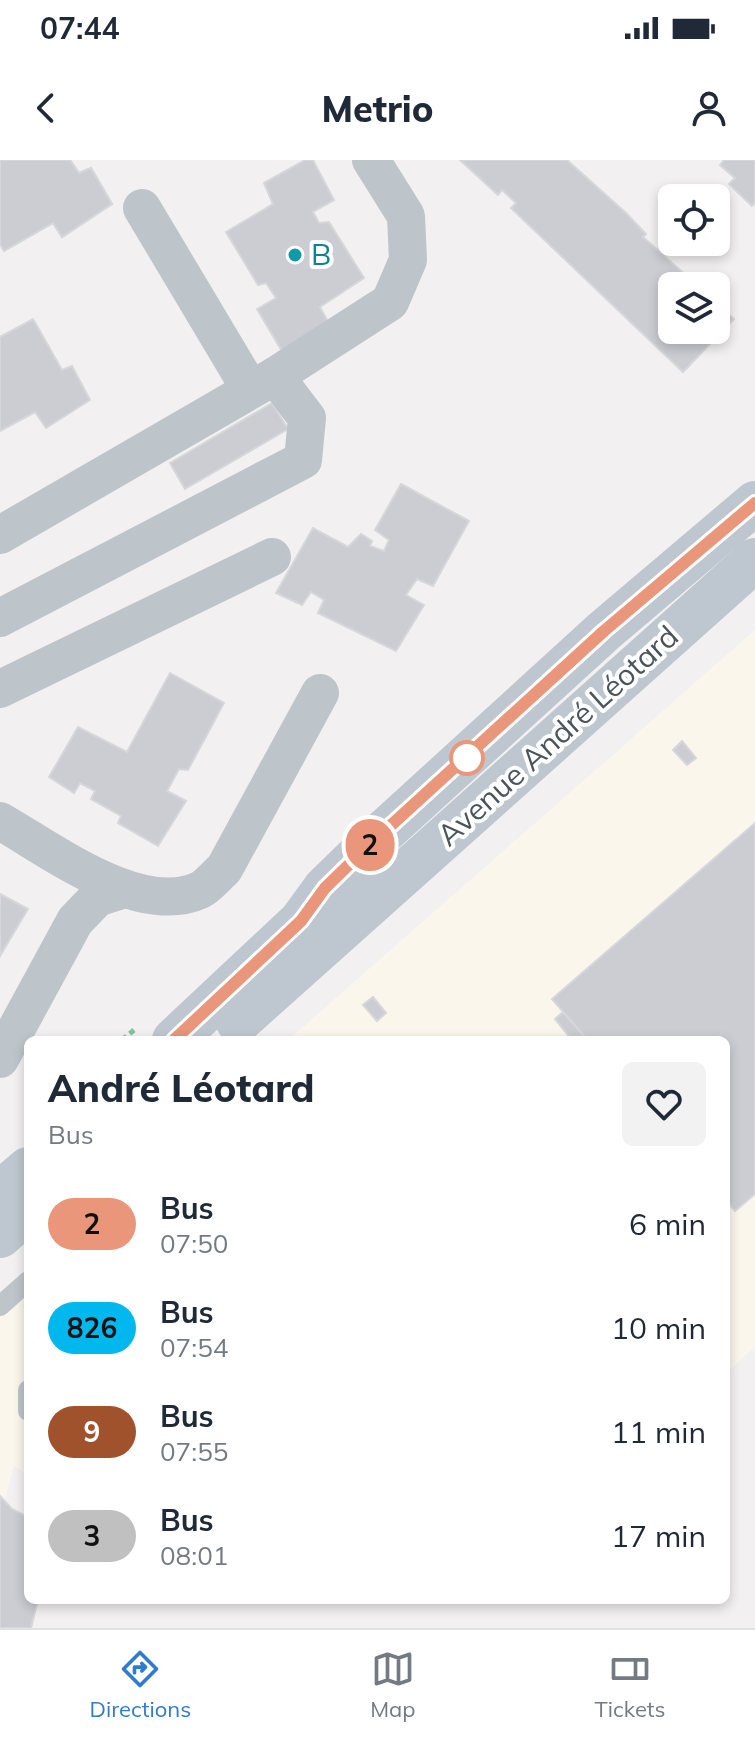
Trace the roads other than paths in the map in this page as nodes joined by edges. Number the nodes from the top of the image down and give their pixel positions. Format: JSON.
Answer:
{"nodes":[{"id":1,"x":371,"y":160,"type":"edge"},
{"id":2,"x":142,"y":208,"type":"dead end"},
{"id":3,"x":263,"y":382,"type":"junction"},
{"id":4,"x":755,"y":503,"type":"edge"},
{"id":5,"x":0,"y":535,"type":"edge"},
{"id":6,"x":272,"y":557,"type":"dead end"},
{"id":7,"x":755,"y":560,"type":"edge"},
{"id":8,"x":0,"y":618,"type":"edge"},
{"id":9,"x":0,"y":689,"type":"edge"},
{"id":10,"x":320,"y":693,"type":"dead end"},
{"id":11,"x":0,"y":821,"type":"edge"},
{"id":12,"x":122,"y":890,"type":"junction"},
{"id":13,"x":178,"y":1036,"type":"edge"},
{"id":14,"x":222,"y":1036,"type":"edge"},
{"id":15,"x":0,"y":1059,"type":"edge"},
{"id":16,"x":24,"y":1172,"type":"edge"},
{"id":17,"x":0,"y":1193,"type":"edge"},
{"id":18,"x":24,"y":1215,"type":"edge"},
{"id":19,"x":0,"y":1236,"type":"edge"},
{"id":20,"x":24,"y":1285,"type":"edge"},
{"id":21,"x":0,"y":1306,"type":"edge"}],
"edges":[{"from":1,"to":3,"type":"street"},
{"from":2,"to":3,"type":"street"},
{"from":3,"to":5,"type":"street"},
{"from":3,"to":8,"type":"street"},
{"from":4,"to":13,"type":"main road","name":"Avenue André Léotard"},
{"from":6,"to":9,"type":"street"},
{"from":7,"to":14,"type":"main road","name":"Avenue André Léotard"},
{"from":10,"to":12,"type":"street"},
{"from":11,"to":12,"type":"street"},
{"from":12,"to":15,"type":"street"},
{"from":16,"to":17,"type":"main road"},
{"from":18,"to":19,"type":"main road"},
{"from":20,"to":21,"type":"lane"}]}
